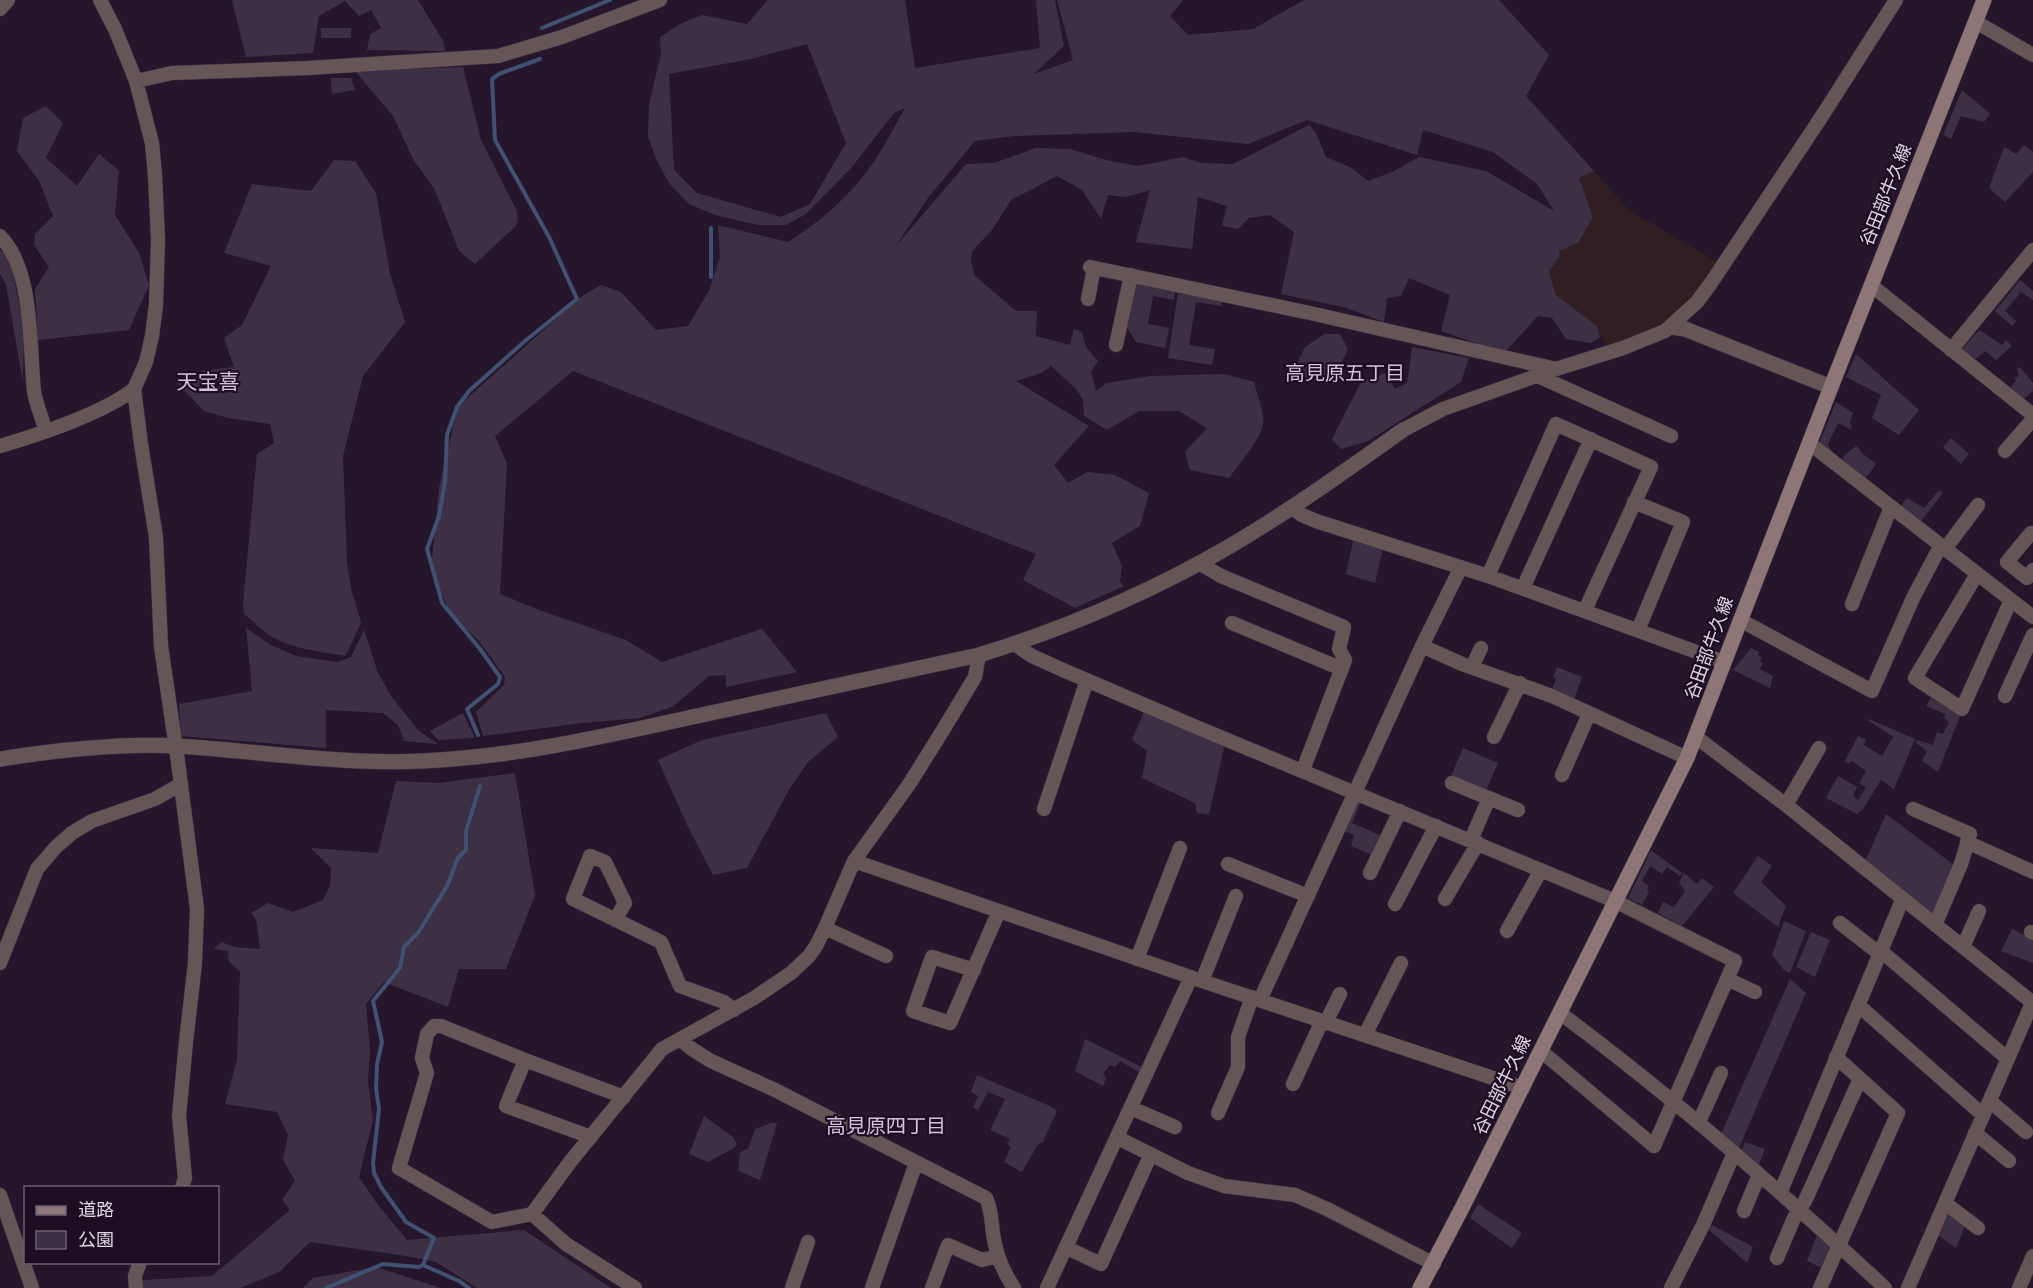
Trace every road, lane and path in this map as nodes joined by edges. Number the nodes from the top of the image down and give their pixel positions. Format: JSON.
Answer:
{"nodes":[{"id":1,"x":8,"y":0,"type":"edge"},
{"id":2,"x":100,"y":0,"type":"edge"},
{"id":3,"x":1896,"y":0,"type":"edge"},
{"id":4,"x":1984,"y":0,"type":"edge"},
{"id":5,"x":657,"y":1,"type":"edge"},
{"id":6,"x":0,"y":9,"type":"edge"},
{"id":7,"x":1976,"y":22,"type":"junction"},
{"id":8,"x":2033,"y":55,"type":"edge"},
{"id":9,"x":136,"y":81,"type":"junction"},
{"id":10,"x":0,"y":236,"type":"edge"},
{"id":11,"x":2033,"y":250,"type":"edge"},
{"id":12,"x":1131,"y":275,"type":"junction"},
{"id":13,"x":1871,"y":285,"type":"junction"},
{"id":14,"x":1088,"y":299,"type":"dead end"},
{"id":15,"x":1671,"y":327,"type":"junction"},
{"id":16,"x":1116,"y":345,"type":"dead end"},
{"id":17,"x":1952,"y":350,"type":"junction"},
{"id":18,"x":1556,"y":369,"type":"junction"},
{"id":19,"x":1538,"y":376,"type":"junction"},
{"id":20,"x":1831,"y":387,"type":"junction"},
{"id":21,"x":134,"y":389,"type":"junction"},
{"id":22,"x":2033,"y":417,"type":"edge"},
{"id":23,"x":1403,"y":430,"type":"joint"},
{"id":24,"x":46,"y":431,"type":"junction"},
{"id":25,"x":1671,"y":436,"type":"dead end"},
{"id":26,"x":1591,"y":440,"type":"junction"},
{"id":27,"x":1809,"y":443,"type":"junction"},
{"id":28,"x":0,"y":446,"type":"edge"},
{"id":29,"x":2005,"y":451,"type":"dead end"},
{"id":30,"x":1634,"y":502,"type":"junction"},
{"id":31,"x":1978,"y":505,"type":"dead end"},
{"id":32,"x":1891,"y":507,"type":"junction"},
{"id":33,"x":1292,"y":508,"type":"junction"},
{"id":34,"x":2033,"y":535,"type":"edge"},
{"id":35,"x":1943,"y":547,"type":"junction"},
{"id":36,"x":1199,"y":563,"type":"junction"},
{"id":37,"x":1461,"y":567,"type":"junction"},
{"id":38,"x":2016,"y":570,"type":"junction"},
{"id":39,"x":2033,"y":570,"type":"edge"},
{"id":40,"x":1977,"y":574,"type":"junction"},
{"id":41,"x":1488,"y":576,"type":"junction"},
{"id":42,"x":1523,"y":588,"type":"junction"},
{"id":43,"x":1999,"y":591,"type":"junction"},
{"id":44,"x":2011,"y":600,"type":"junction"},
{"id":45,"x":1852,"y":604,"type":"dead end"},
{"id":46,"x":1585,"y":610,"type":"junction"},
{"id":47,"x":2033,"y":617,"type":"edge"},
{"id":48,"x":1740,"y":620,"type":"junction"},
{"id":49,"x":1232,"y":622,"type":"dead end"},
{"id":50,"x":1638,"y":630,"type":"junction"},
{"id":51,"x":2033,"y":635,"type":"edge"},
{"id":52,"x":1014,"y":644,"type":"junction"},
{"id":53,"x":1422,"y":646,"type":"junction"},
{"id":54,"x":1480,"y":648,"type":"dead end"},
{"id":55,"x":979,"y":655,"type":"junction"},
{"id":56,"x":1724,"y":662,"type":"junction"},
{"id":57,"x":1472,"y":667,"type":"junction"},
{"id":58,"x":1342,"y":669,"type":"junction"},
{"id":59,"x":1087,"y":680,"type":"junction"},
{"id":60,"x":1520,"y":683,"type":"junction"},
{"id":61,"x":2005,"y":696,"type":"dead end"},
{"id":62,"x":1589,"y":714,"type":"junction"},
{"id":63,"x":1696,"y":736,"type":"junction"},
{"id":64,"x":1494,"y":737,"type":"dead end"},
{"id":65,"x":176,"y":746,"type":"junction"},
{"id":66,"x":1819,"y":748,"type":"dead end"},
{"id":67,"x":1687,"y":758,"type":"junction"},
{"id":68,"x":0,"y":759,"type":"edge"},
{"id":69,"x":1303,"y":770,"type":"junction"},
{"id":70,"x":1562,"y":775,"type":"dead end"},
{"id":71,"x":1452,"y":783,"type":"dead end"},
{"id":72,"x":181,"y":784,"type":"junction"},
{"id":73,"x":1354,"y":792,"type":"junction"},
{"id":74,"x":1489,"y":798,"type":"junction"},
{"id":75,"x":1786,"y":805,"type":"junction"},
{"id":76,"x":1044,"y":809,"type":"dead end"},
{"id":77,"x":1913,"y":809,"type":"dead end"},
{"id":78,"x":1518,"y":810,"type":"dead end"},
{"id":79,"x":1400,"y":811,"type":"junction"},
{"id":80,"x":1436,"y":826,"type":"junction"},
{"id":81,"x":1474,"y":842,"type":"junction"},
{"id":82,"x":1967,"y":842,"type":"junction"},
{"id":83,"x":1180,"y":848,"type":"dead end"},
{"id":84,"x":854,"y":861,"type":"junction"},
{"id":85,"x":1228,"y":864,"type":"dead end"},
{"id":86,"x":1541,"y":870,"type":"junction"},
{"id":87,"x":2033,"y":872,"type":"edge"},
{"id":88,"x":1370,"y":873,"type":"dead end"},
{"id":89,"x":1236,"y":896,"type":"dead end"},
{"id":90,"x":1308,"y":896,"type":"junction"},
{"id":91,"x":1903,"y":898,"type":"junction"},
{"id":92,"x":1445,"y":899,"type":"dead end"},
{"id":93,"x":1615,"y":901,"type":"junction"},
{"id":94,"x":1395,"y":904,"type":"dead end"},
{"id":95,"x":999,"y":911,"type":"junction"},
{"id":96,"x":1979,"y":911,"type":"dead end"},
{"id":97,"x":615,"y":920,"type":"junction"},
{"id":98,"x":1840,"y":923,"type":"dead end"},
{"id":99,"x":1935,"y":925,"type":"junction"},
{"id":100,"x":825,"y":928,"type":"junction"},
{"id":101,"x":1507,"y":931,"type":"dead end"},
{"id":102,"x":1963,"y":947,"type":"junction"},
{"id":103,"x":1880,"y":953,"type":"junction"},
{"id":104,"x":886,"y":956,"type":"dead end"},
{"id":105,"x":1137,"y":959,"type":"junction"},
{"id":106,"x":0,"y":963,"type":"edge"},
{"id":107,"x":1401,"y":963,"type":"dead end"},
{"id":108,"x":974,"y":970,"type":"junction"},
{"id":109,"x":1196,"y":979,"type":"junction"},
{"id":110,"x":1727,"y":979,"type":"junction"},
{"id":111,"x":1755,"y":992,"type":"dead end"},
{"id":112,"x":1340,"y":994,"type":"dead end"},
{"id":113,"x":1256,"y":999,"type":"junction"},
{"id":114,"x":2033,"y":1002,"type":"edge"},
{"id":115,"x":1858,"y":1005,"type":"junction"},
{"id":116,"x":734,"y":1010,"type":"junction"},
{"id":117,"x":1560,"y":1013,"type":"junction"},
{"id":118,"x":1324,"y":1021,"type":"junction"},
{"id":119,"x":1365,"y":1035,"type":"junction"},
{"id":120,"x":680,"y":1039,"type":"junction"},
{"id":121,"x":1541,"y":1051,"type":"junction"},
{"id":122,"x":1836,"y":1058,"type":"junction"},
{"id":123,"x":2008,"y":1059,"type":"junction"},
{"id":124,"x":525,"y":1060,"type":"junction"},
{"id":125,"x":1721,"y":1073,"type":"dead end"},
{"id":126,"x":1860,"y":1079,"type":"junction"},
{"id":127,"x":1293,"y":1084,"type":"dead end"},
{"id":128,"x":1522,"y":1088,"type":"junction"},
{"id":129,"x":624,"y":1097,"type":"junction"},
{"id":130,"x":1990,"y":1101,"type":"junction"},
{"id":131,"x":1674,"y":1103,"type":"junction"},
{"id":132,"x":1131,"y":1108,"type":"junction"},
{"id":133,"x":1218,"y":1113,"type":"dead end"},
{"id":134,"x":1983,"y":1115,"type":"junction"},
{"id":135,"x":1699,"y":1122,"type":"junction"},
{"id":136,"x":1175,"y":1127,"type":"dead end"},
{"id":137,"x":2026,"y":1132,"type":"dead end"},
{"id":138,"x":1975,"y":1133,"type":"junction"},
{"id":139,"x":591,"y":1137,"type":"junction"},
{"id":140,"x":1118,"y":1138,"type":"junction"},
{"id":141,"x":1734,"y":1153,"type":"junction"},
{"id":142,"x":1151,"y":1154,"type":"junction"},
{"id":143,"x":2009,"y":1161,"type":"dead end"},
{"id":144,"x":916,"y":1163,"type":"junction"},
{"id":145,"x":1759,"y":1175,"type":"junction"},
{"id":146,"x":183,"y":1186,"type":"edge"},
{"id":147,"x":1780,"y":1193,"type":"junction"},
{"id":148,"x":0,"y":1195,"type":"edge"},
{"id":149,"x":1945,"y":1203,"type":"junction"},
{"id":150,"x":1800,"y":1209,"type":"junction"},
{"id":151,"x":1744,"y":1211,"type":"dead end"},
{"id":152,"x":532,"y":1214,"type":"junction"},
{"id":153,"x":1978,"y":1228,"type":"dead end"},
{"id":154,"x":808,"y":1242,"type":"dead end"},
{"id":155,"x":1839,"y":1245,"type":"junction"},
{"id":156,"x":1067,"y":1248,"type":"junction"},
{"id":157,"x":998,"y":1256,"type":"junction"},
{"id":158,"x":2033,"y":1256,"type":"edge"},
{"id":159,"x":1777,"y":1258,"type":"dead end"},
{"id":160,"x":24,"y":1263,"type":"edge"},
{"id":161,"x":24,"y":1264,"type":"edge"},
{"id":162,"x":140,"y":1264,"type":"edge"},
{"id":163,"x":1434,"y":1264,"type":"junction"},
{"id":164,"x":33,"y":1288,"type":"edge"},
{"id":165,"x":136,"y":1288,"type":"edge"},
{"id":166,"x":635,"y":1288,"type":"edge"},
{"id":167,"x":792,"y":1288,"type":"edge"},
{"id":168,"x":872,"y":1288,"type":"edge"},
{"id":169,"x":932,"y":1288,"type":"edge"},
{"id":170,"x":1014,"y":1288,"type":"edge"},
{"id":171,"x":1047,"y":1288,"type":"edge"},
{"id":172,"x":1420,"y":1288,"type":"edge"},
{"id":173,"x":1671,"y":1288,"type":"edge"},
{"id":174,"x":1820,"y":1288,"type":"edge"},
{"id":175,"x":1886,"y":1288,"type":"edge"},
{"id":176,"x":1908,"y":1288,"type":"edge"},
{"id":177,"x":2019,"y":1288,"type":"edge"}],
"edges":[{"from":1,"to":6,"type":"street"},
{"from":2,"to":9,"type":"street"},
{"from":3,"to":15,"type":"street"},
{"from":4,"to":7,"type":"main road","name":"谷田部牛久線"},
{"from":5,"to":9,"type":"street"},
{"from":7,"to":8,"type":"street"},
{"from":7,"to":13,"type":"main road","name":"谷田部牛久線"},
{"from":9,"to":21,"type":"street"},
{"from":10,"to":24,"type":"street"},
{"from":11,"to":17,"type":"street"},
{"from":12,"to":14,"type":"street"},
{"from":12,"to":16,"type":"street"},
{"from":12,"to":18,"type":"street"},
{"from":13,"to":17,"type":"street"},
{"from":13,"to":20,"type":"main road","name":"谷田部牛久線"},
{"from":15,"to":18,"type":"street"},
{"from":15,"to":20,"type":"street"},
{"from":17,"to":22,"type":"street"},
{"from":18,"to":19,"type":"street"},
{"from":19,"to":23,"type":"street"},
{"from":19,"to":25,"type":"street"},
{"from":20,"to":27,"type":"main road","name":"谷田部牛久線"},
{"from":21,"to":24,"type":"street"},
{"from":21,"to":65,"type":"street"},
{"from":22,"to":29,"type":"street"},
{"from":23,"to":33,"type":"street"},
{"from":24,"to":28,"type":"street"},
{"from":26,"to":30,"type":"street"},
{"from":26,"to":41,"type":"street"},
{"from":26,"to":42,"type":"street"},
{"from":27,"to":32,"type":"street"},
{"from":27,"to":48,"type":"main road","name":"谷田部牛久線"},
{"from":30,"to":46,"type":"street"},
{"from":30,"to":50,"type":"street"},
{"from":31,"to":35,"type":"street"},
{"from":32,"to":35,"type":"street"},
{"from":32,"to":45,"type":"street"},
{"from":33,"to":36,"type":"street"},
{"from":33,"to":37,"type":"street"},
{"from":34,"to":38,"type":"street"},
{"from":35,"to":40,"type":"street"},
{"from":35,"to":48,"type":"street"},
{"from":36,"to":52,"type":"street"},
{"from":36,"to":58,"type":"street"},
{"from":37,"to":41,"type":"street"},
{"from":37,"to":53,"type":"street"},
{"from":38,"to":39,"type":"street"},
{"from":38,"to":43,"type":"street"},
{"from":40,"to":43,"type":"street"},
{"from":40,"to":44,"type":"street"},
{"from":41,"to":42,"type":"street"},
{"from":42,"to":46,"type":"street"},
{"from":43,"to":44,"type":"street"},
{"from":44,"to":47,"type":"street"},
{"from":46,"to":50,"type":"street"},
{"from":48,"to":56,"type":"main road","name":"谷田部牛久線"},
{"from":49,"to":58,"type":"street"},
{"from":50,"to":56,"type":"street"},
{"from":51,"to":61,"type":"street"},
{"from":52,"to":55,"type":"street"},
{"from":52,"to":59,"type":"street"},
{"from":53,"to":57,"type":"street"},
{"from":53,"to":73,"type":"street"},
{"from":54,"to":57,"type":"street"},
{"from":55,"to":65,"type":"street"},
{"from":55,"to":84,"type":"street"},
{"from":56,"to":63,"type":"main road","name":"谷田部牛久線"},
{"from":57,"to":60,"type":"street"},
{"from":58,"to":69,"type":"street"},
{"from":59,"to":69,"type":"street"},
{"from":59,"to":76,"type":"street"},
{"from":60,"to":62,"type":"street"},
{"from":60,"to":64,"type":"street"},
{"from":62,"to":67,"type":"street"},
{"from":62,"to":70,"type":"street"},
{"from":63,"to":67,"type":"main road","name":"谷田部牛久線"},
{"from":63,"to":75,"type":"street"},
{"from":65,"to":68,"type":"street"},
{"from":65,"to":72,"type":"street"},
{"from":66,"to":75,"type":"street"},
{"from":67,"to":93,"type":"main road","name":"谷田部牛久線"},
{"from":69,"to":73,"type":"street"},
{"from":71,"to":74,"type":"street"},
{"from":72,"to":106,"type":"street"},
{"from":72,"to":146,"type":"street"},
{"from":73,"to":79,"type":"street"},
{"from":73,"to":90,"type":"street"},
{"from":74,"to":78,"type":"street"},
{"from":74,"to":81,"type":"street"},
{"from":75,"to":91,"type":"street"},
{"from":77,"to":82,"type":"street"},
{"from":79,"to":80,"type":"street"},
{"from":79,"to":88,"type":"street"},
{"from":80,"to":81,"type":"street"},
{"from":80,"to":94,"type":"street"},
{"from":81,"to":86,"type":"street"},
{"from":81,"to":92,"type":"street"},
{"from":82,"to":87,"type":"street"},
{"from":82,"to":99,"type":"street"},
{"from":83,"to":105,"type":"street"},
{"from":84,"to":95,"type":"street"},
{"from":84,"to":100,"type":"street"},
{"from":85,"to":90,"type":"street"},
{"from":86,"to":93,"type":"street"},
{"from":86,"to":101,"type":"street"},
{"from":89,"to":109,"type":"street"},
{"from":90,"to":113,"type":"street"},
{"from":91,"to":99,"type":"street"},
{"from":91,"to":103,"type":"street"},
{"from":93,"to":110,"type":"street"},
{"from":93,"to":117,"type":"main road","name":"谷田部牛久線"},
{"from":95,"to":105,"type":"street"},
{"from":95,"to":108,"type":"street"},
{"from":96,"to":102,"type":"street"},
{"from":97,"to":97,"type":"street"},
{"from":97,"to":116,"type":"street"},
{"from":98,"to":103,"type":"street"},
{"from":99,"to":102,"type":"street"},
{"from":100,"to":104,"type":"street"},
{"from":100,"to":116,"type":"street"},
{"from":102,"to":114,"type":"street"},
{"from":103,"to":115,"type":"street"},
{"from":103,"to":123,"type":"street"},
{"from":105,"to":109,"type":"street"},
{"from":107,"to":119,"type":"street"},
{"from":108,"to":108,"type":"street"},
{"from":109,"to":113,"type":"street"},
{"from":109,"to":132,"type":"street"},
{"from":110,"to":111,"type":"street"},
{"from":110,"to":131,"type":"street"},
{"from":112,"to":118,"type":"street"},
{"from":113,"to":118,"type":"street"},
{"from":113,"to":133,"type":"street"},
{"from":114,"to":123,"type":"street"},
{"from":115,"to":122,"type":"street"},
{"from":115,"to":134,"type":"street"},
{"from":116,"to":120,"type":"street"},
{"from":117,"to":121,"type":"main road","name":"谷田部牛久線"},
{"from":117,"to":131,"type":"street"},
{"from":118,"to":119,"type":"street"},
{"from":118,"to":127,"type":"street"},
{"from":119,"to":128,"type":"street"},
{"from":120,"to":129,"type":"street"},
{"from":120,"to":144,"type":"street"},
{"from":121,"to":128,"type":"main road","name":"谷田部牛久線"},
{"from":121,"to":131,"type":"street"},
{"from":122,"to":126,"type":"street"},
{"from":122,"to":147,"type":"street"},
{"from":123,"to":130,"type":"street"},
{"from":124,"to":129,"type":"street"},
{"from":124,"to":139,"type":"street"},
{"from":124,"to":152,"type":"street"},
{"from":125,"to":135,"type":"street"},
{"from":126,"to":150,"type":"street"},
{"from":126,"to":155,"type":"street"},
{"from":128,"to":163,"type":"main road","name":"谷田部牛久線"},
{"from":129,"to":139,"type":"street"},
{"from":130,"to":134,"type":"street"},
{"from":130,"to":137,"type":"street"},
{"from":131,"to":135,"type":"street"},
{"from":132,"to":136,"type":"street"},
{"from":132,"to":140,"type":"street"},
{"from":134,"to":138,"type":"street"},
{"from":135,"to":141,"type":"street"},
{"from":138,"to":143,"type":"street"},
{"from":138,"to":149,"type":"street"},
{"from":139,"to":152,"type":"street"},
{"from":140,"to":142,"type":"street"},
{"from":140,"to":156,"type":"street"},
{"from":141,"to":145,"type":"street"},
{"from":141,"to":173,"type":"street"},
{"from":142,"to":156,"type":"street"},
{"from":142,"to":163,"type":"street"},
{"from":144,"to":157,"type":"street"},
{"from":144,"to":168,"type":"street"},
{"from":145,"to":147,"type":"street"},
{"from":145,"to":151,"type":"street"},
{"from":147,"to":150,"type":"street"},
{"from":148,"to":160,"type":"street"},
{"from":149,"to":153,"type":"street"},
{"from":149,"to":176,"type":"street"},
{"from":150,"to":155,"type":"street"},
{"from":150,"to":159,"type":"street"},
{"from":152,"to":166,"type":"street"},
{"from":154,"to":167,"type":"street"},
{"from":155,"to":174,"type":"street"},
{"from":155,"to":175,"type":"street"},
{"from":156,"to":171,"type":"street"},
{"from":157,"to":169,"type":"street"},
{"from":157,"to":170,"type":"street"},
{"from":158,"to":177,"type":"street"},
{"from":161,"to":164,"type":"street"},
{"from":162,"to":165,"type":"street"},
{"from":163,"to":172,"type":"main road","name":"谷田部牛久線"}]}
